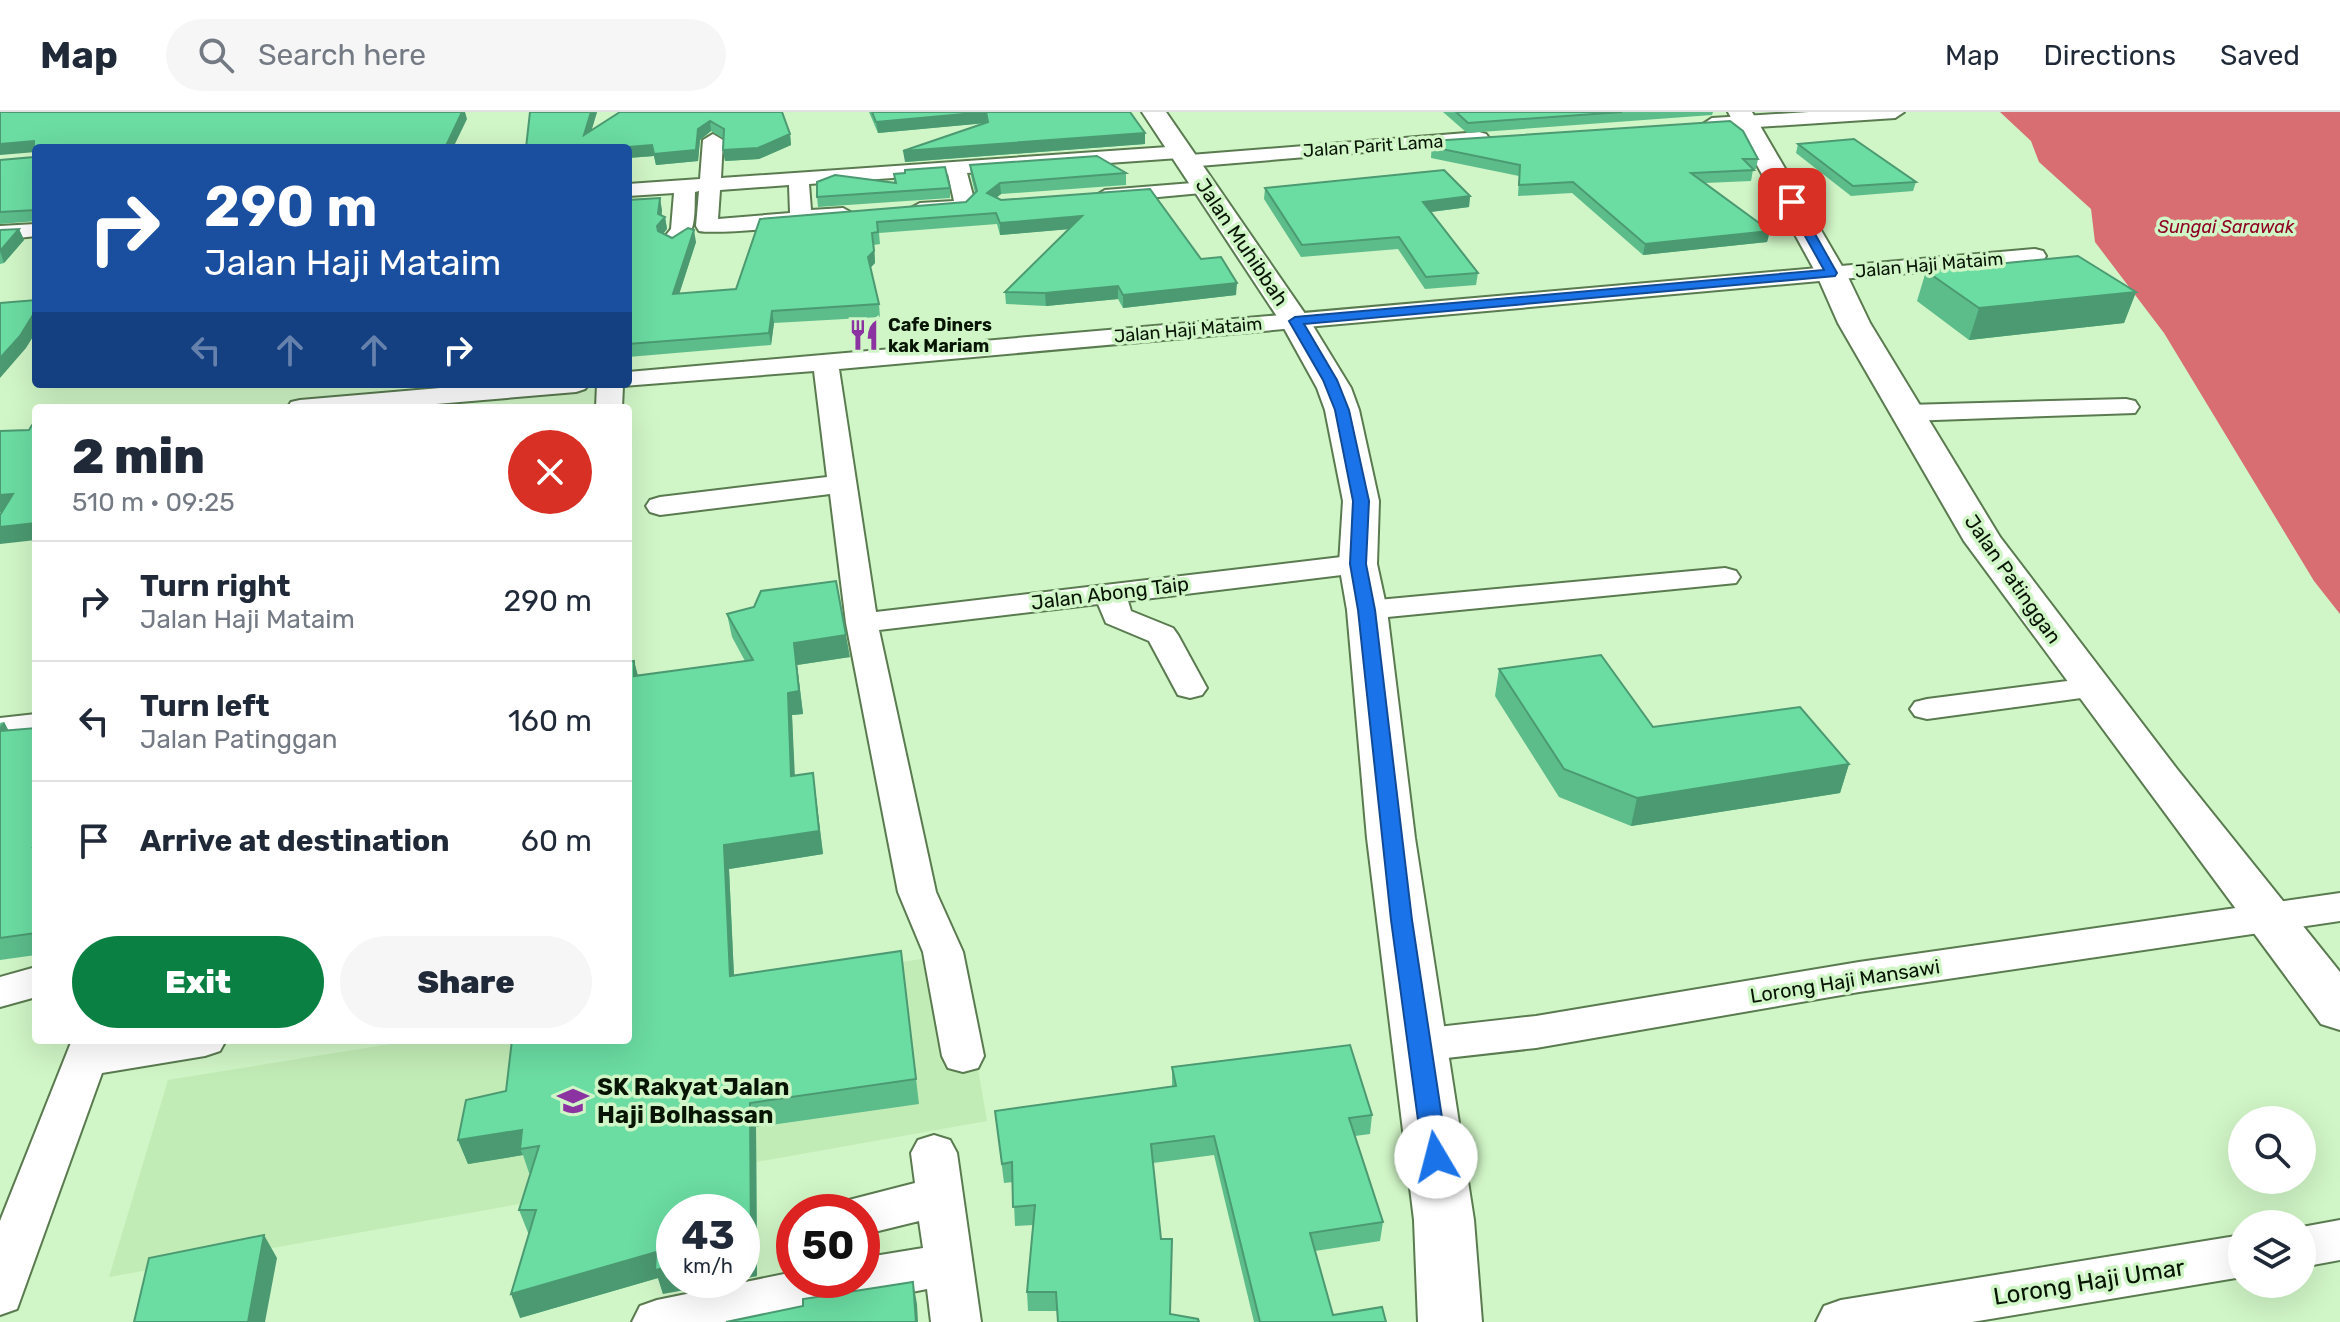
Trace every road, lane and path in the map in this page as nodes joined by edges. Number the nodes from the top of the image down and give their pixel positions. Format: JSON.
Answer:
{"nodes":[{"id":1,"x":1154,"y":112,"type":"edge"},
{"id":2,"x":1895,"y":112,"type":"edge"},
{"id":3,"x":1743,"y":117,"type":"edge"},
{"id":4,"x":1686,"y":125,"type":"edge"},
{"id":5,"x":1494,"y":137,"type":"edge"},
{"id":6,"x":713,"y":140,"type":"edge"},
{"id":7,"x":1184,"y":157,"type":"junction"},
{"id":8,"x":956,"y":167,"type":"junction"},
{"id":9,"x":799,"y":178,"type":"junction"},
{"id":10,"x":709,"y":184,"type":"junction"},
{"id":11,"x":685,"y":186,"type":"junction"},
{"id":12,"x":1205,"y":188,"type":"junction"},
{"id":13,"x":632,"y":190,"type":"edge"},
{"id":14,"x":1079,"y":198,"type":"edge"},
{"id":15,"x":896,"y":211,"type":"edge"},
{"id":16,"x":864,"y":213,"type":"edge"},
{"id":17,"x":801,"y":217,"type":"junction"},
{"id":18,"x":32,"y":230,"type":"edge"},
{"id":19,"x":0,"y":233,"type":"edge"},
{"id":20,"x":673,"y":240,"type":"edge"},
{"id":21,"x":2035,"y":256,"type":"dead end"},
{"id":22,"x":1831,"y":273,"type":"junction"},
{"id":23,"x":1295,"y":321,"type":"junction"},
{"id":24,"x":825,"y":362,"type":"junction"},
{"id":25,"x":632,"y":380,"type":"edge"},
{"id":26,"x":480,"y":388,"type":"edge"},
{"id":27,"x":456,"y":389,"type":"edge"},
{"id":28,"x":340,"y":404,"type":"edge"},
{"id":29,"x":2126,"y":407,"type":"dead end"},
{"id":30,"x":1907,"y":413,"type":"junction"},
{"id":31,"x":842,"y":484,"type":"junction"},
{"id":32,"x":660,"y":506,"type":"dead end"},
{"id":33,"x":1358,"y":564,"type":"junction"},
{"id":34,"x":1725,"y":577,"type":"dead end"},
{"id":35,"x":1111,"y":593,"type":"junction"},
{"id":36,"x":1367,"y":610,"type":"junction"},
{"id":37,"x":862,"y":623,"type":"junction"},
{"id":38,"x":1190,"y":688,"type":"dead end"},
{"id":39,"x":2091,"y":688,"type":"junction"},
{"id":40,"x":1927,"y":709,"type":"dead end"},
{"id":41,"x":32,"y":725,"type":"edge"},
{"id":42,"x":0,"y":729,"type":"edge"},
{"id":43,"x":2340,"y":907,"type":"edge"},
{"id":44,"x":2270,"y":919,"type":"junction"},
{"id":45,"x":32,"y":983,"type":"edge"},
{"id":46,"x":0,"y":992,"type":"edge"},
{"id":47,"x":2340,"y":1010,"type":"edge"},
{"id":48,"x":154,"y":1044,"type":"edge"},
{"id":49,"x":1420,"y":1045,"type":"junction"},
{"id":50,"x":90,"y":1049,"type":"edge"},
{"id":51,"x":963,"y":1056,"type":"dead end"},
{"id":52,"x":880,"y":1205,"type":"edge"},
{"id":53,"x":2340,"y":1240,"type":"edge"},
{"id":54,"x":2316,"y":1244,"type":"edge"},
{"id":55,"x":2228,"y":1258,"type":"edge"},
{"id":56,"x":949,"y":1264,"type":"junction"},
{"id":57,"x":880,"y":1275,"type":"edge"},
{"id":58,"x":0,"y":1294,"type":"edge"},
{"id":59,"x":776,"y":1296,"type":"edge"},
{"id":60,"x":657,"y":1322,"type":"edge"},
{"id":61,"x":956,"y":1322,"type":"edge"},
{"id":62,"x":1450,"y":1322,"type":"edge"},
{"id":63,"x":1841,"y":1322,"type":"edge"}],
"edges":[{"from":1,"to":7,"type":"main road","name":"Jalan Muhibbah"},
{"from":2,"to":3,"type":"street"},
{"from":3,"to":4,"type":"street"},
{"from":3,"to":22,"type":"main road","name":"Jalan Patinggan"},
{"from":5,"to":7,"type":"street","name":"Jalan Parit Lama"},
{"from":6,"to":10,"type":"street"},
{"from":7,"to":8,"type":"street","name":"Jalan Parit Lama"},
{"from":7,"to":12,"type":"main road","name":"Jalan Muhibbah"},
{"from":8,"to":9,"type":"street","name":"Jalan Parit Lama"},
{"from":8,"to":15,"type":"street"},
{"from":9,"to":10,"type":"street","name":"Jalan Parit Lama"},
{"from":9,"to":17,"type":"street"},
{"from":10,"to":11,"type":"street","name":"Jalan Parit Lama"},
{"from":10,"to":17,"type":"street"},
{"from":11,"to":13,"type":"street","name":"Jalan Parit Lama"},
{"from":11,"to":20,"type":"street"},
{"from":12,"to":14,"type":"street"},
{"from":12,"to":23,"type":"main road","name":"Jalan Muhibbah"},
{"from":16,"to":17,"type":"street"},
{"from":18,"to":19,"type":"street"},
{"from":21,"to":22,"type":"street","name":"Jalan Haji Mataim"},
{"from":22,"to":23,"type":"street","name":"Jalan Haji Mataim"},
{"from":22,"to":30,"type":"main road","name":"Jalan Patinggan"},
{"from":23,"to":24,"type":"street","name":"Jalan Haji Mataim"},
{"from":23,"to":33,"type":"main road","name":"Jalan Muhibbah"},
{"from":24,"to":25,"type":"street","name":"Jalan Haji Mataim"},
{"from":24,"to":31,"type":"street"},
{"from":26,"to":27,"type":"street"},
{"from":27,"to":28,"type":"street"},
{"from":29,"to":30,"type":"street"},
{"from":30,"to":39,"type":"main road","name":"Jalan Patinggan"},
{"from":31,"to":32,"type":"street"},
{"from":31,"to":37,"type":"street"},
{"from":33,"to":35,"type":"street","name":"Jalan Abong Taip"},
{"from":33,"to":36,"type":"main road","name":"Jalan Muhibbah"},
{"from":34,"to":36,"type":"street"},
{"from":35,"to":37,"type":"street","name":"Jalan Abong Taip"},
{"from":35,"to":38,"type":"street"},
{"from":36,"to":49,"type":"main road","name":"Jalan Muhibbah"},
{"from":37,"to":51,"type":"street"},
{"from":39,"to":40,"type":"street"},
{"from":39,"to":44,"type":"main road","name":"Jalan Patinggan"},
{"from":41,"to":42,"type":"street"},
{"from":43,"to":44,"type":"street","name":"Lorong Haji Mansawi"},
{"from":44,"to":47,"type":"main road","name":"Jalan Patinggan"},
{"from":44,"to":49,"type":"street","name":"Lorong Haji Mansawi"},
{"from":45,"to":46,"type":"street"},
{"from":48,"to":50,"type":"street"},
{"from":49,"to":62,"type":"main road","name":"Jalan Muhibbah"},
{"from":50,"to":58,"type":"street"},
{"from":52,"to":56,"type":"street"},
{"from":53,"to":54,"type":"street"},
{"from":55,"to":63,"type":"street","name":"Lorong Haji Umar"},
{"from":56,"to":57,"type":"street"},
{"from":56,"to":61,"type":"street"},
{"from":59,"to":60,"type":"street"}]}
